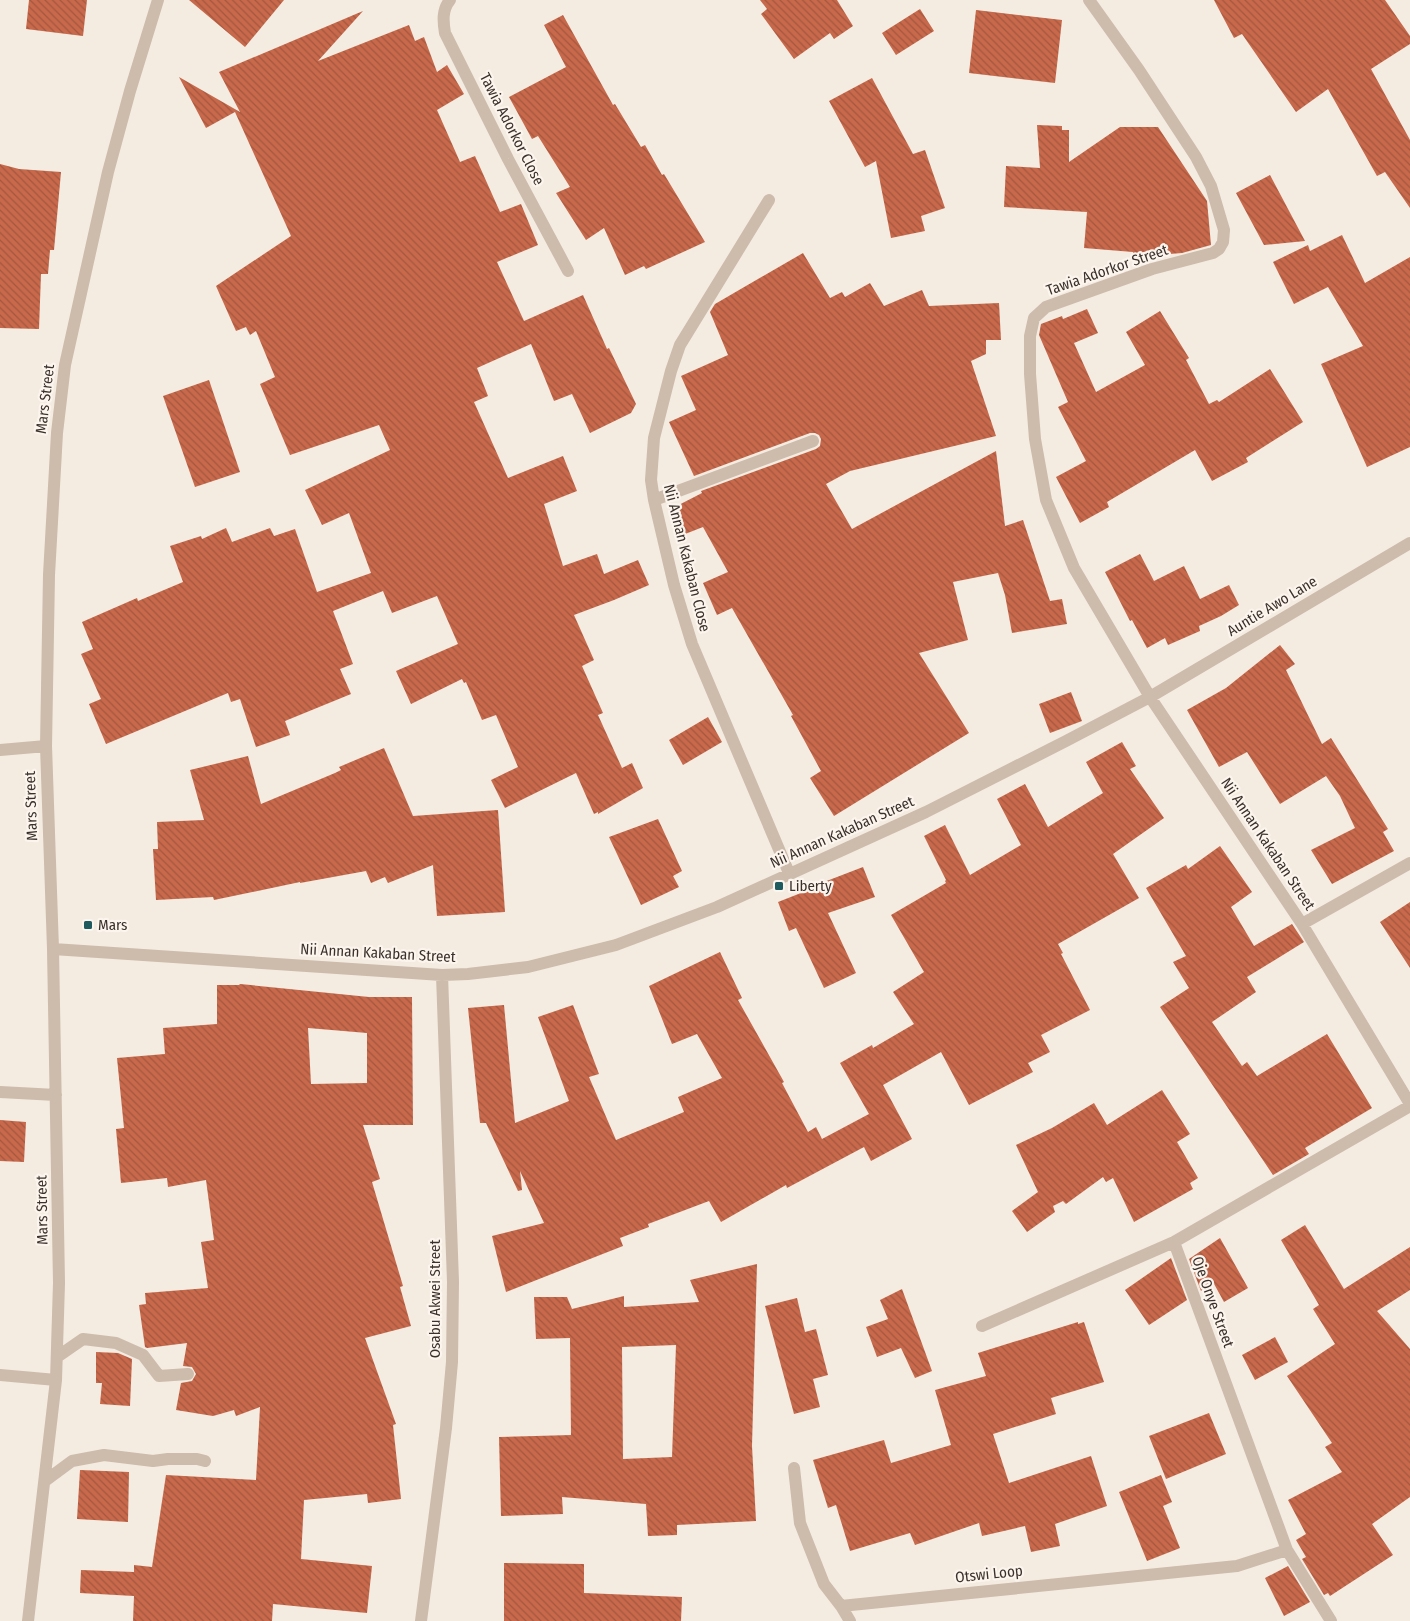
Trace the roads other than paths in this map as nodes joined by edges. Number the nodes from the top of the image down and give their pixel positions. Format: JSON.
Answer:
{"nodes":[{"id":1,"x":158,"y":0,"type":"edge"},
{"id":2,"x":450,"y":0,"type":"edge"},
{"id":3,"x":1088,"y":0,"type":"edge"},
{"id":4,"x":769,"y":200,"type":"dead end"},
{"id":5,"x":568,"y":271,"type":"dead end"},
{"id":6,"x":813,"y":442,"type":"dead end"},
{"id":7,"x":654,"y":500,"type":"junction"},
{"id":8,"x":1410,"y":543,"type":"edge"},
{"id":9,"x":1150,"y":697,"type":"junction"},
{"id":10,"x":46,"y":746,"type":"junction"},
{"id":11,"x":0,"y":750,"type":"edge"},
{"id":12,"x":1410,"y":863,"type":"edge"},
{"id":13,"x":789,"y":873,"type":"junction"},
{"id":14,"x":1302,"y":924,"type":"junction"},
{"id":15,"x":53,"y":949,"type":"junction"},
{"id":16,"x":442,"y":975,"type":"junction"},
{"id":17,"x":0,"y":1092,"type":"edge"},
{"id":18,"x":56,"y":1095,"type":"junction"},
{"id":19,"x":1410,"y":1105,"type":"edge"},
{"id":20,"x":1174,"y":1242,"type":"junction"},
{"id":21,"x":982,"y":1326,"type":"dead end"},
{"id":22,"x":57,"y":1357,"type":"junction"},
{"id":23,"x":188,"y":1374,"type":"dead end"},
{"id":24,"x":0,"y":1375,"type":"edge"},
{"id":25,"x":56,"y":1380,"type":"junction"},
{"id":26,"x":205,"y":1461,"type":"dead end"},
{"id":27,"x":794,"y":1468,"type":"dead end"},
{"id":28,"x":45,"y":1481,"type":"junction"},
{"id":29,"x":1287,"y":1550,"type":"junction"},
{"id":30,"x":841,"y":1606,"type":"junction"},
{"id":31,"x":28,"y":1621,"type":"edge"},
{"id":32,"x":421,"y":1621,"type":"edge"},
{"id":33,"x":850,"y":1621,"type":"edge"},
{"id":34,"x":1331,"y":1621,"type":"edge"}],
"edges":[{"from":1,"to":10,"type":"street","name":"Mars Street"},
{"from":2,"to":5,"type":"street","name":"Tawia Adorkor Close"},
{"from":3,"to":9,"type":"street","name":"Tawia Adorkor Street"},
{"from":4,"to":7,"type":"street","name":"Nii Annan Kakaban Close"},
{"from":6,"to":7,"type":"street"},
{"from":7,"to":13,"type":"street","name":"Nii Annan Kakaban Close"},
{"from":8,"to":9,"type":"street","name":"Auntie Awo Lane"},
{"from":9,"to":13,"type":"street","name":"Nii Annan Kakaban Street"},
{"from":9,"to":14,"type":"street","name":"Nii Annan Kakaban Street"},
{"from":10,"to":11,"type":"street"},
{"from":10,"to":15,"type":"street","name":"Mars Street"},
{"from":12,"to":14,"type":"street"},
{"from":13,"to":16,"type":"street","name":"Nii Annan Kakaban Street"},
{"from":14,"to":19,"type":"street","name":"Nii Annan Kakaban Street"},
{"from":15,"to":16,"type":"street","name":"Nii Annan Kakaban Street"},
{"from":15,"to":18,"type":"street","name":"Mars Street"},
{"from":16,"to":32,"type":"street","name":"Osabu Akwei Street"},
{"from":17,"to":18,"type":"street"},
{"from":18,"to":22,"type":"street","name":"Mars Street"},
{"from":19,"to":20,"type":"street"},
{"from":20,"to":21,"type":"street"},
{"from":20,"to":29,"type":"street","name":"Oje Onye Street"},
{"from":22,"to":23,"type":"street"},
{"from":22,"to":25,"type":"street","name":"Mars Street"},
{"from":24,"to":25,"type":"street"},
{"from":25,"to":28,"type":"street","name":"Mars Street"},
{"from":26,"to":28,"type":"street"},
{"from":27,"to":30,"type":"street"},
{"from":28,"to":31,"type":"street","name":"Mars Street"},
{"from":29,"to":30,"type":"street","name":"Otswi Loop"},
{"from":29,"to":34,"type":"street","name":"Oje Onye Street"},
{"from":30,"to":33,"type":"street"}]}
